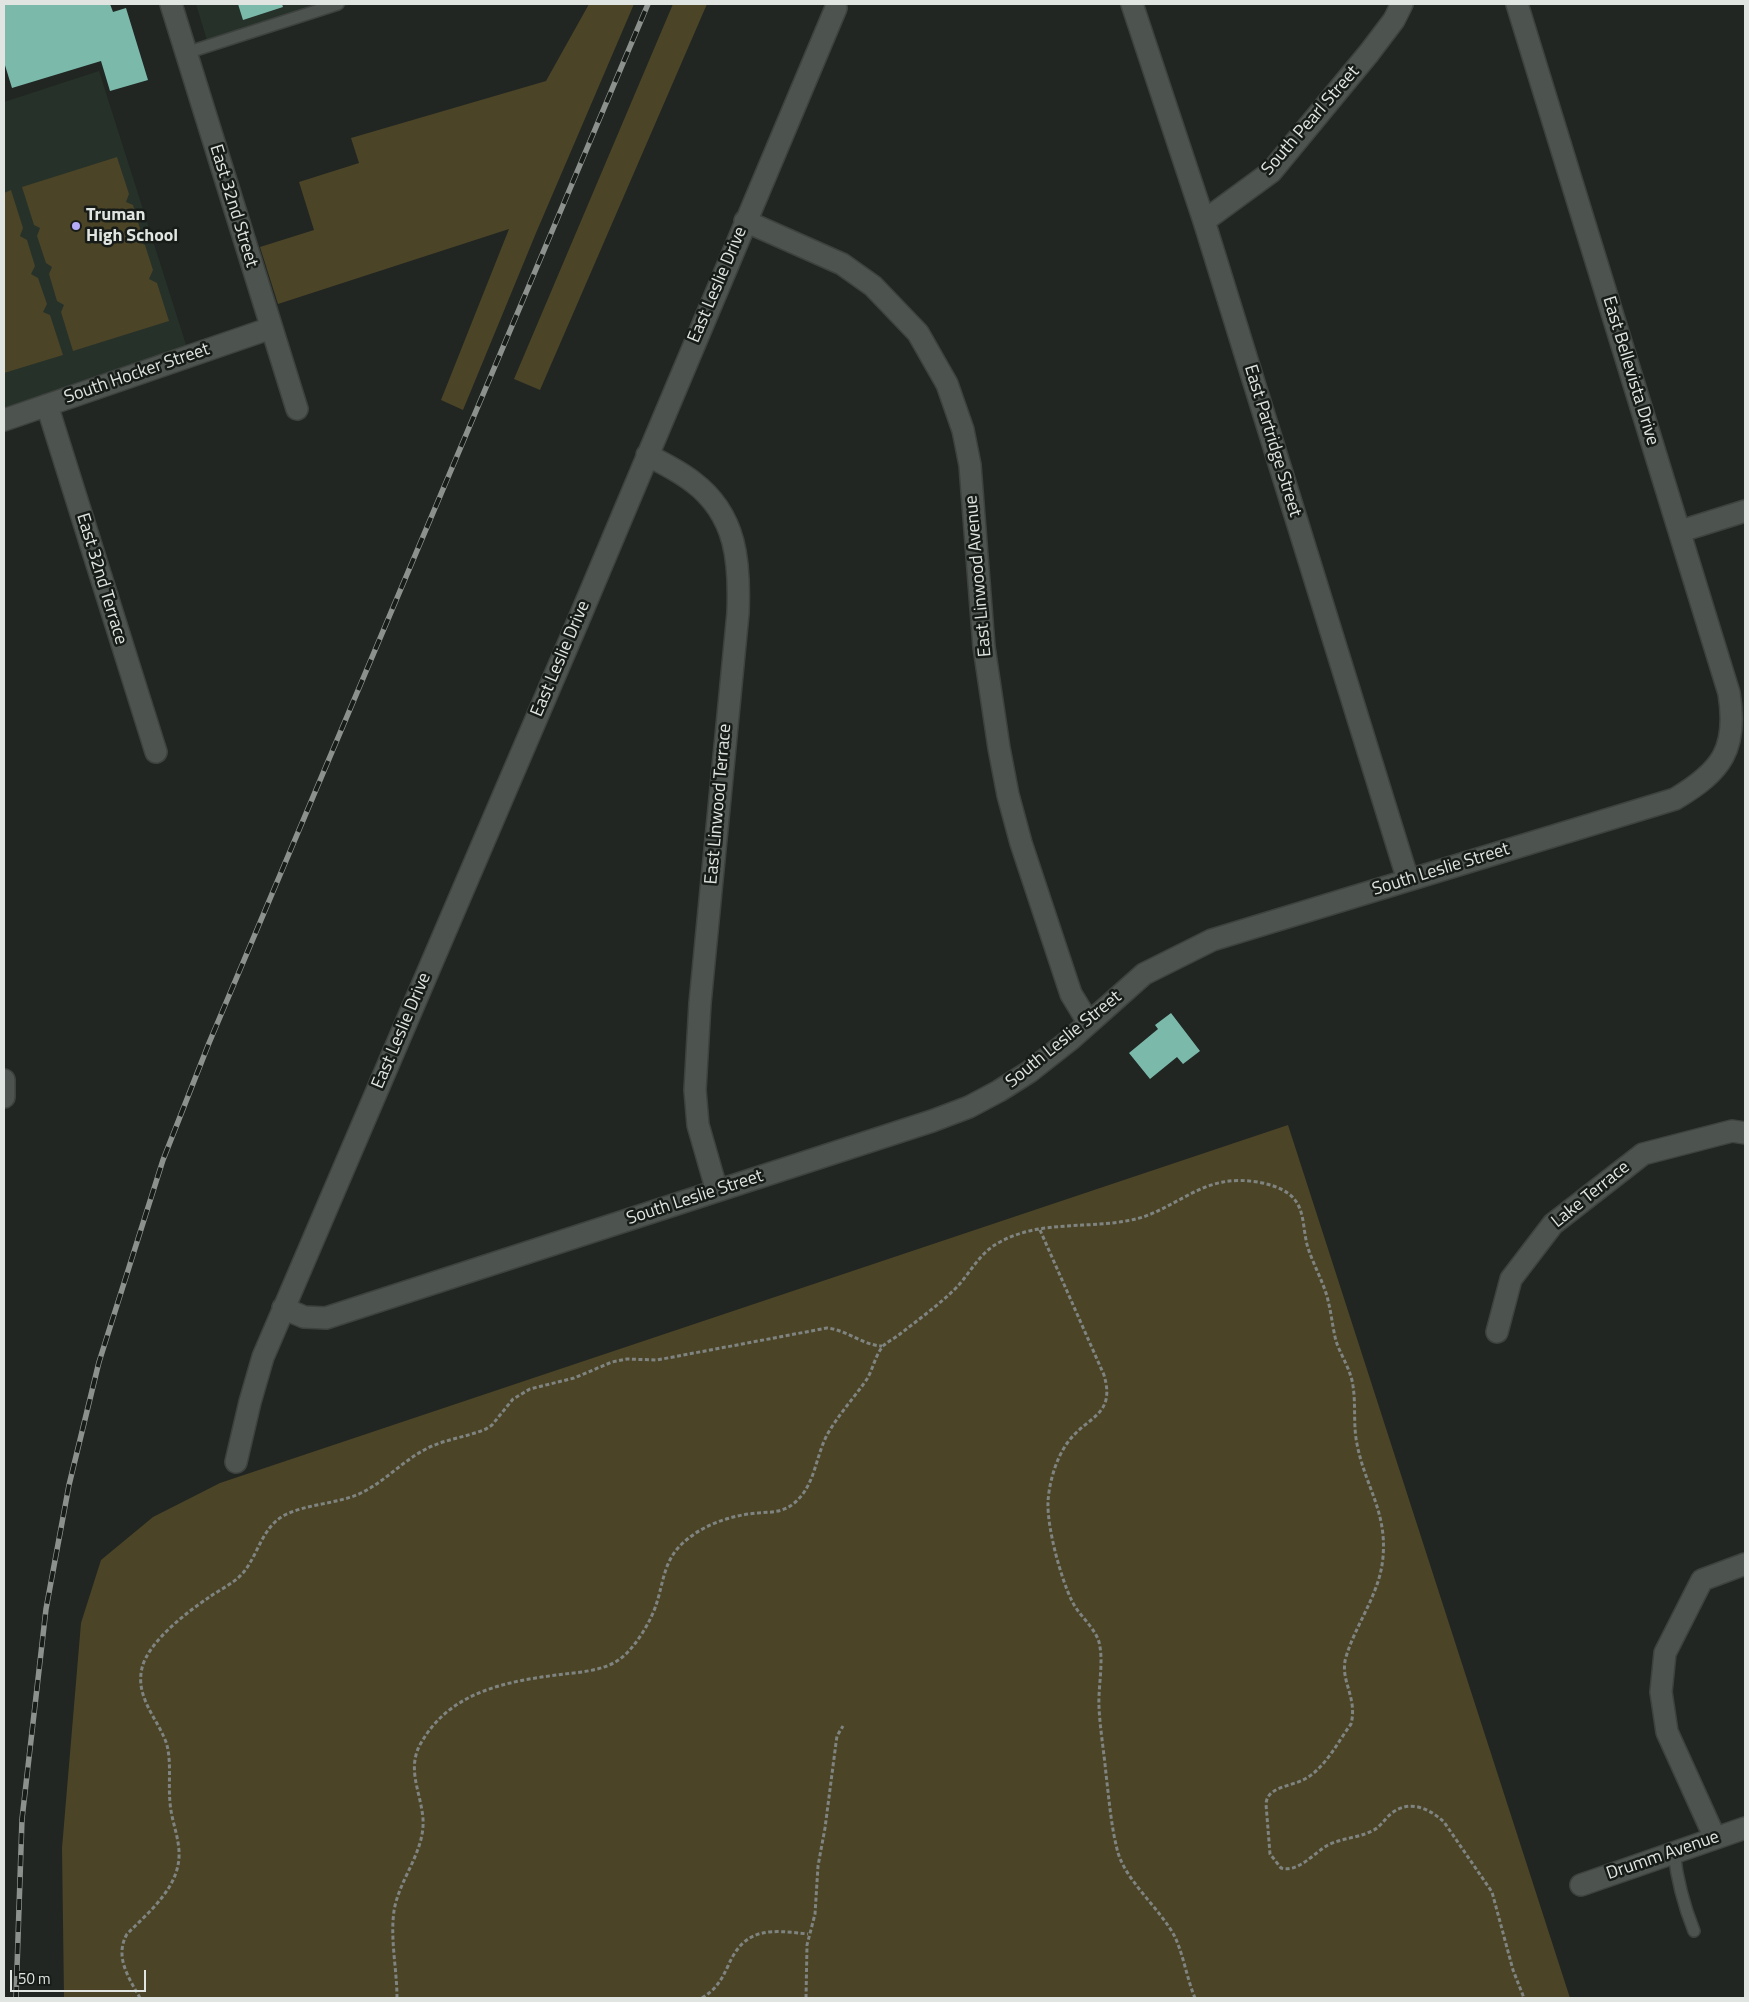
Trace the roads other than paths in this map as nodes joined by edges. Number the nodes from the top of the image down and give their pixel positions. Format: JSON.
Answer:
{"nodes":[{"id":1,"x":170,"y":4,"type":"edge"},
{"id":2,"x":338,"y":4,"type":"edge"},
{"id":3,"x":1132,"y":4,"type":"edge"},
{"id":4,"x":1402,"y":4,"type":"edge"},
{"id":5,"x":1517,"y":4,"type":"edge"},
{"id":6,"x":836,"y":8,"type":"dead end"},
{"id":7,"x":186,"y":53,"type":"junction"},
{"id":8,"x":745,"y":221,"type":"junction"},
{"id":9,"x":1204,"y":221,"type":"junction"},
{"id":10,"x":271,"y":328,"type":"junction"},
{"id":11,"x":47,"y":405,"type":"junction"},
{"id":12,"x":297,"y":409,"type":"dead end"},
{"id":13,"x":4,"y":420,"type":"edge"},
{"id":14,"x":647,"y":455,"type":"junction"},
{"id":15,"x":1745,"y":511,"type":"edge"},
{"id":16,"x":1681,"y":530,"type":"junction"},
{"id":17,"x":1730,"y":739,"type":"joint"},
{"id":18,"x":156,"y":752,"type":"dead end"},
{"id":19,"x":1408,"y":880,"type":"junction"},
{"id":20,"x":1088,"y":1022,"type":"junction"},
{"id":21,"x":4,"y":1080,"type":"edge"},
{"id":22,"x":4,"y":1097,"type":"edge"},
{"id":23,"x":1745,"y":1132,"type":"edge"},
{"id":24,"x":717,"y":1191,"type":"junction"},
{"id":25,"x":284,"y":1308,"type":"junction"},
{"id":26,"x":1497,"y":1332,"type":"dead end"},
{"id":27,"x":236,"y":1462,"type":"dead end"},
{"id":28,"x":1745,"y":1564,"type":"edge"},
{"id":29,"x":1745,"y":1828,"type":"edge"},
{"id":30,"x":1715,"y":1838,"type":"junction"},
{"id":31,"x":1674,"y":1852,"type":"junction"},
{"id":32,"x":1582,"y":1884,"type":"dead end"},
{"id":33,"x":1694,"y":1931,"type":"dead end"}],
"edges":[{"from":1,"to":7,"type":"street","name":"East 32nd Street"},
{"from":2,"to":7,"type":"lane"},
{"from":3,"to":9,"type":"street","name":"East Partridge Street"},
{"from":4,"to":9,"type":"street","name":"South Pearl Street"},
{"from":5,"to":16,"type":"street","name":"East Bellevista Drive"},
{"from":6,"to":8,"type":"street","name":"East Leslie Drive"},
{"from":7,"to":10,"type":"street","name":"East 32nd Street"},
{"from":8,"to":14,"type":"street","name":"East Leslie Drive"},
{"from":8,"to":20,"type":"street","name":"East Linwood Avenue"},
{"from":9,"to":19,"type":"street","name":"East Partridge Street"},
{"from":10,"to":11,"type":"street","name":"South Hocker Street"},
{"from":10,"to":12,"type":"street","name":"East 32nd Street"},
{"from":11,"to":13,"type":"street","name":"South Hocker Street"},
{"from":11,"to":18,"type":"street","name":"East 32nd Terrace"},
{"from":14,"to":24,"type":"street","name":"East Linwood Terrace"},
{"from":14,"to":25,"type":"street","name":"East Leslie Drive"},
{"from":15,"to":16,"type":"street"},
{"from":16,"to":17,"type":"street","name":"East Bellevista Drive"},
{"from":17,"to":19,"type":"street","name":"South Leslie Street"},
{"from":19,"to":20,"type":"street","name":"South Leslie Street"},
{"from":20,"to":24,"type":"street","name":"South Leslie Street"},
{"from":21,"to":22,"type":"street"},
{"from":23,"to":26,"type":"street","name":"Lake Terrace"},
{"from":24,"to":25,"type":"street","name":"South Leslie Street"},
{"from":25,"to":27,"type":"street","name":"East Leslie Drive"},
{"from":28,"to":30,"type":"street"},
{"from":29,"to":30,"type":"street","name":"Drumm Avenue"},
{"from":30,"to":31,"type":"street","name":"Drumm Avenue"},
{"from":31,"to":32,"type":"street","name":"Drumm Avenue"},
{"from":31,"to":33,"type":"lane"}]}
